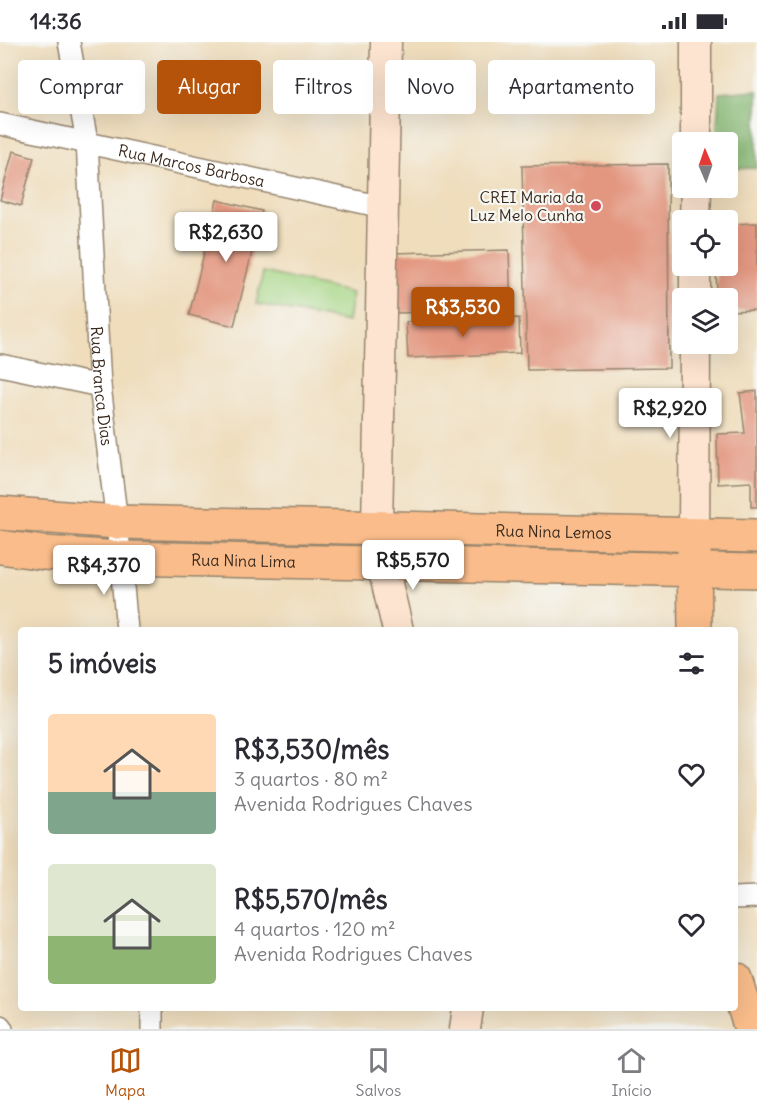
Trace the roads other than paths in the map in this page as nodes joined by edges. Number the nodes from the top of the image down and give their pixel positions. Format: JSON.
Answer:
{"nodes":[{"id":1,"x":69,"y":42,"type":"edge"},
{"id":2,"x":386,"y":42,"type":"edge"},
{"id":3,"x":696,"y":42,"type":"edge"},
{"id":4,"x":0,"y":124,"type":"edge"},
{"id":5,"x":696,"y":132,"type":"edge"},
{"id":6,"x":87,"y":142,"type":"junction"},
{"id":7,"x":383,"y":207,"type":"junction"},
{"id":8,"x":695,"y":354,"type":"edge"},
{"id":9,"x":0,"y":365,"type":"edge"},
{"id":10,"x":100,"y":386,"type":"junction"},
{"id":11,"x":0,"y":513,"type":"edge"},
{"id":12,"x":117,"y":522,"type":"junction"},
{"id":13,"x":377,"y":528,"type":"junction"},
{"id":14,"x":694,"y":535,"type":"junction"},
{"id":15,"x":757,"y":536,"type":"edge"},
{"id":16,"x":0,"y":547,"type":"edge"},
{"id":17,"x":120,"y":558,"type":"junction"},
{"id":18,"x":382,"y":563,"type":"junction"},
{"id":19,"x":694,"y":571,"type":"junction"},
{"id":20,"x":757,"y":571,"type":"edge"},
{"id":21,"x":127,"y":627,"type":"edge"},
{"id":22,"x":397,"y":627,"type":"edge"},
{"id":23,"x":695,"y":627,"type":"edge"},
{"id":24,"x":757,"y":897,"type":"edge"},
{"id":25,"x":738,"y":898,"type":"edge"},
{"id":26,"x":738,"y":988,"type":"edge"},
{"id":27,"x":152,"y":1011,"type":"edge"},
{"id":28,"x":468,"y":1011,"type":"edge"},
{"id":29,"x":153,"y":1029,"type":"edge"},
{"id":30,"x":465,"y":1029,"type":"edge"},
{"id":31,"x":751,"y":1029,"type":"edge"}],
"edges":[{"from":1,"to":6,"type":"street","name":"Rua Branca Dias"},
{"from":2,"to":7,"type":"street"},
{"from":3,"to":5,"type":"street"},
{"from":4,"to":6,"type":"street","name":"Rua Marcos Barbosa"},
{"from":6,"to":7,"type":"street","name":"Rua Marcos Barbosa"},
{"from":6,"to":10,"type":"street","name":"Rua Branca Dias"},
{"from":7,"to":13,"type":"street"},
{"from":8,"to":14,"type":"street"},
{"from":9,"to":10,"type":"street"},
{"from":10,"to":12,"type":"street","name":"Rua Branca Dias"},
{"from":11,"to":12,"type":"main road"},
{"from":12,"to":13,"type":"main road"},
{"from":12,"to":17,"type":"street","name":"Rua Branca Dias"},
{"from":13,"to":14,"type":"main road","name":"Rua Nina Lemos"},
{"from":13,"to":18,"type":"street"},
{"from":14,"to":15,"type":"main road","name":"Rua Nina Lemos"},
{"from":14,"to":19,"type":"main road"},
{"from":16,"to":17,"type":"main road","name":"Rua Nina Lima"},
{"from":17,"to":18,"type":"main road","name":"Rua Nina Lima"},
{"from":17,"to":21,"type":"street","name":"Rua Branca Dias"},
{"from":18,"to":19,"type":"main road"},
{"from":18,"to":22,"type":"street"},
{"from":19,"to":20,"type":"main road"},
{"from":19,"to":23,"type":"main road"},
{"from":24,"to":25,"type":"street"},
{"from":26,"to":31,"type":"main road"},
{"from":27,"to":29,"type":"street"},
{"from":28,"to":30,"type":"street"}]}
